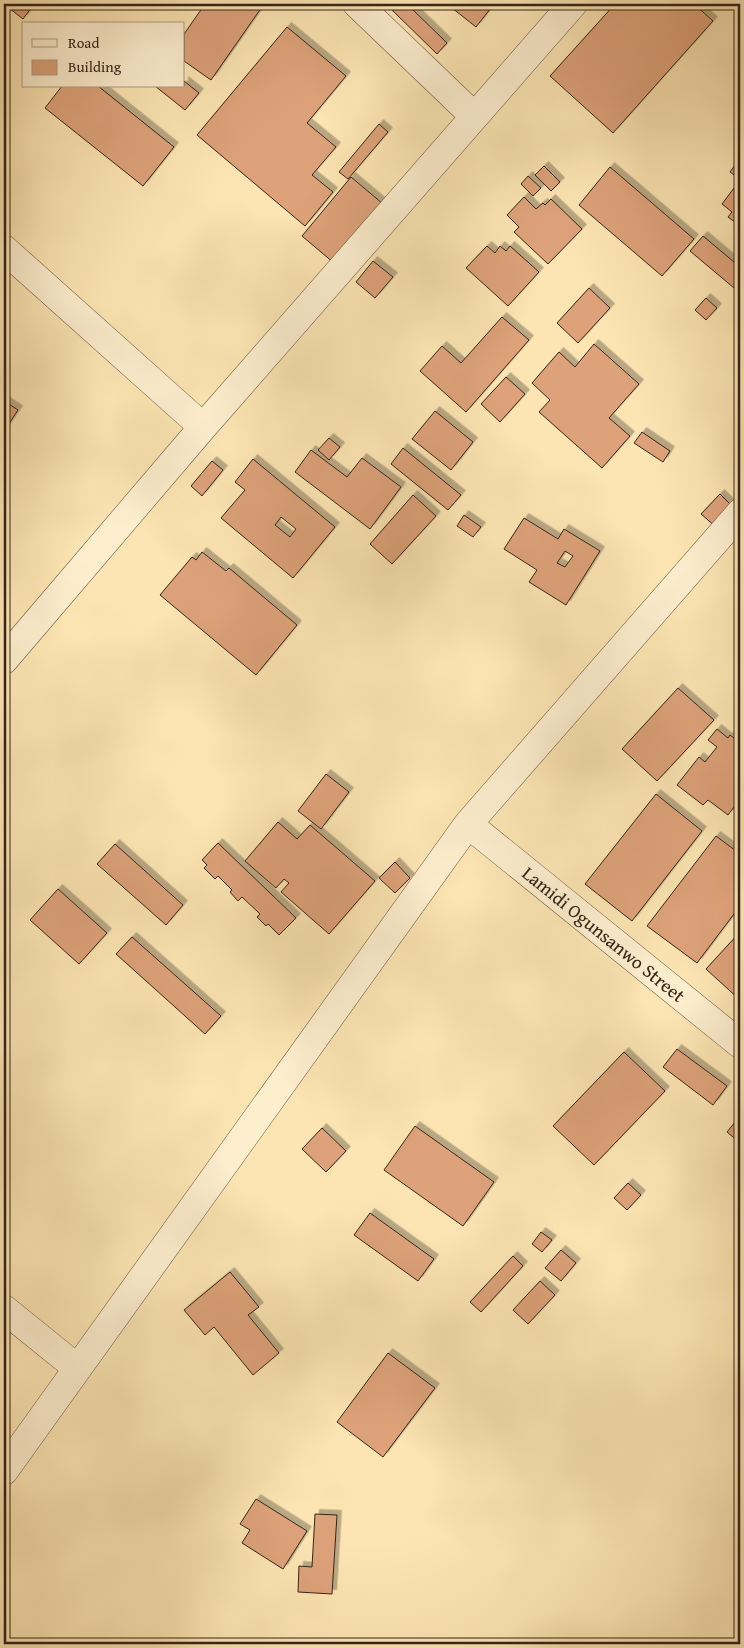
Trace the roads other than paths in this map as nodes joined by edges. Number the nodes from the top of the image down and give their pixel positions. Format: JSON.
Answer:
{"nodes":[{"id":1,"x":357,"y":4,"type":"edge"},
{"id":2,"x":573,"y":4,"type":"edge"},
{"id":3,"x":474,"y":116,"type":"junction"},
{"id":4,"x":4,"y":249,"type":"edge"},
{"id":5,"x":204,"y":427,"type":"junction"},
{"id":6,"x":740,"y":513,"type":"edge"},
{"id":7,"x":4,"y":660,"type":"edge"},
{"id":8,"x":468,"y":824,"type":"junction"},
{"id":9,"x":740,"y":1044,"type":"edge"},
{"id":10,"x":4,"y":1310,"type":"edge"},
{"id":11,"x":78,"y":1368,"type":"junction"},
{"id":12,"x":4,"y":1471,"type":"edge"}],
"edges":[{"from":1,"to":3,"type":"street"},
{"from":2,"to":3,"type":"street"},
{"from":3,"to":5,"type":"street"},
{"from":4,"to":5,"type":"street"},
{"from":5,"to":7,"type":"street"},
{"from":6,"to":8,"type":"street"},
{"from":8,"to":9,"type":"street","name":"Lamidi Ogunsanwo Street"},
{"from":8,"to":11,"type":"street"},
{"from":10,"to":11,"type":"street"},
{"from":11,"to":12,"type":"street"}]}
